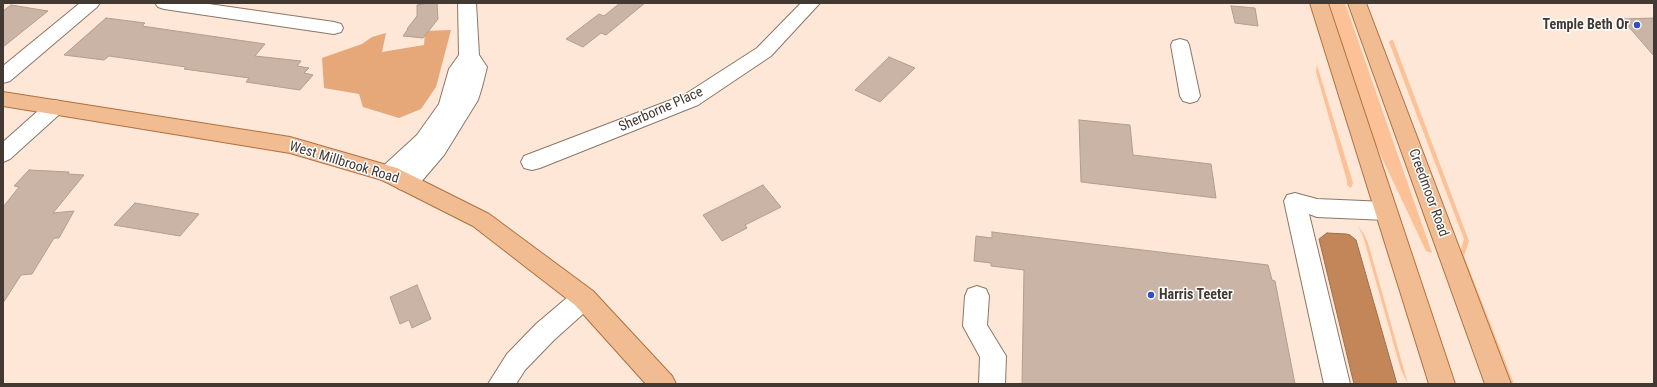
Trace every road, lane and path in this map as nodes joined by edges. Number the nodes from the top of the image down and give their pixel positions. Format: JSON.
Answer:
{"nodes":[{"id":1,"x":91,"y":3,"type":"edge"},
{"id":2,"x":164,"y":3,"type":"edge"},
{"id":3,"x":467,"y":3,"type":"edge"},
{"id":4,"x":811,"y":3,"type":"edge"},
{"id":5,"x":1319,"y":3,"type":"edge"},
{"id":6,"x":1357,"y":3,"type":"edge"},
{"id":7,"x":334,"y":28,"type":"dead end"},
{"id":8,"x":1180,"y":45,"type":"dead end"},
{"id":9,"x":3,"y":76,"type":"edge"},
{"id":10,"x":1190,"y":96,"type":"dead end"},
{"id":11,"x":3,"y":99,"type":"edge"},
{"id":12,"x":55,"y":107,"type":"junction"},
{"id":13,"x":3,"y":154,"type":"edge"},
{"id":14,"x":532,"y":162,"type":"dead end"},
{"id":15,"x":398,"y":179,"type":"junction"},
{"id":16,"x":1386,"y":211,"type":"junction"},
{"id":17,"x":977,"y":296,"type":"dead end"},
{"id":18,"x":584,"y":298,"type":"junction"},
{"id":19,"x":501,"y":384,"type":"edge"},
{"id":20,"x":662,"y":384,"type":"edge"},
{"id":21,"x":992,"y":384,"type":"edge"},
{"id":22,"x":1337,"y":384,"type":"edge"},
{"id":23,"x":1442,"y":384,"type":"edge"},
{"id":24,"x":1498,"y":384,"type":"edge"}],
"edges":[{"from":1,"to":9,"type":"street"},
{"from":2,"to":7,"type":"street"},
{"from":3,"to":15,"type":"street"},
{"from":4,"to":14,"type":"street","name":"Sherborne Place"},
{"from":5,"to":16,"type":"main road"},
{"from":6,"to":24,"type":"main road","name":"Creedmoor Road"},
{"from":8,"to":10,"type":"street"},
{"from":11,"to":12,"type":"main road","name":"West Millbrook Road"},
{"from":12,"to":13,"type":"street"},
{"from":12,"to":15,"type":"main road","name":"West Millbrook Road"},
{"from":15,"to":18,"type":"main road","name":"West Millbrook Road"},
{"from":16,"to":22,"type":"street"},
{"from":16,"to":23,"type":"main road"},
{"from":17,"to":21,"type":"street"},
{"from":18,"to":19,"type":"street"},
{"from":18,"to":20,"type":"main road","name":"West Millbrook Road"}]}
